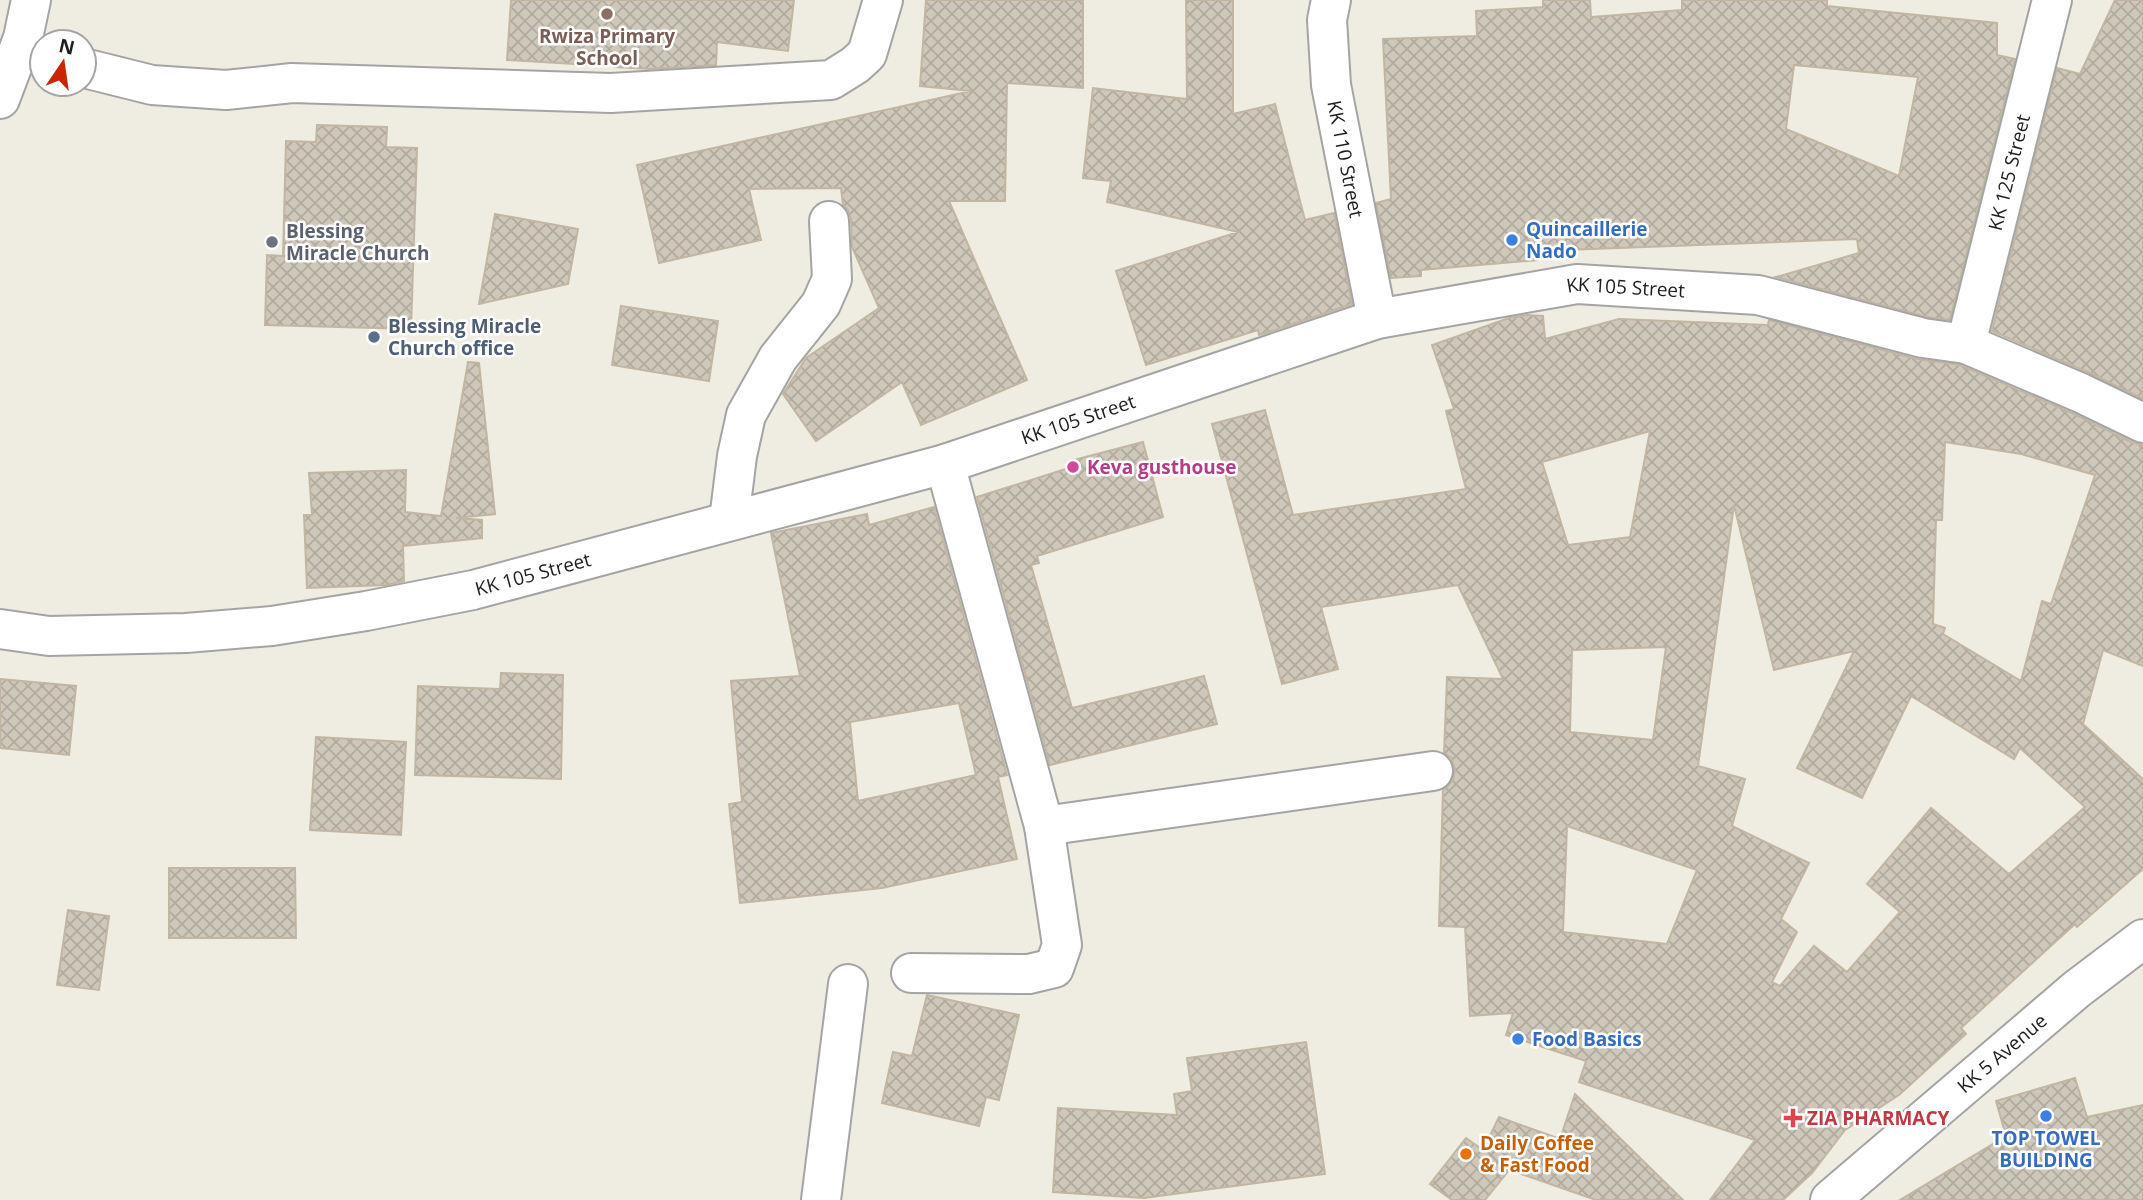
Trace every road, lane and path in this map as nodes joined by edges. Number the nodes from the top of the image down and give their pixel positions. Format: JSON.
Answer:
{"nodes":[{"id":1,"x":31,"y":0,"type":"edge"},
{"id":2,"x":883,"y":0,"type":"edge"},
{"id":3,"x":1331,"y":0,"type":"edge"},
{"id":4,"x":2052,"y":0,"type":"edge"},
{"id":5,"x":32,"y":28,"type":"edge"},
{"id":6,"x":28,"y":51,"type":"edge"},
{"id":7,"x":98,"y":72,"type":"edge"},
{"id":8,"x":0,"y":99,"type":"edge"},
{"id":9,"x":829,"y":221,"type":"dead end"},
{"id":10,"x":1377,"y":319,"type":"junction"},
{"id":11,"x":1966,"y":344,"type":"junction"},
{"id":12,"x":2143,"y":424,"type":"edge"},
{"id":13,"x":945,"y":464,"type":"junction"},
{"id":14,"x":729,"y":520,"type":"junction"},
{"id":15,"x":0,"y":629,"type":"edge"},
{"id":16,"x":1433,"y":771,"type":"dead end"},
{"id":17,"x":1044,"y":826,"type":"junction"},
{"id":18,"x":2143,"y":939,"type":"edge"},
{"id":19,"x":911,"y":973,"type":"dead end"},
{"id":20,"x":848,"y":984,"type":"dead end"},
{"id":21,"x":821,"y":1200,"type":"edge"},
{"id":22,"x":1830,"y":1200,"type":"edge"}],
"edges":[{"from":1,"to":5,"type":"street"},
{"from":2,"to":7,"type":"street"},
{"from":3,"to":10,"type":"street","name":"KK 110 Street"},
{"from":4,"to":11,"type":"street","name":"KK 125 Street"},
{"from":6,"to":8,"type":"street"},
{"from":9,"to":14,"type":"street"},
{"from":10,"to":11,"type":"street","name":"KK 105 Street"},
{"from":10,"to":13,"type":"street","name":"KK 105 Street"},
{"from":11,"to":12,"type":"street","name":"KK 105 Street"},
{"from":13,"to":14,"type":"street","name":"KK 105 Street"},
{"from":13,"to":17,"type":"street"},
{"from":14,"to":15,"type":"street","name":"KK 105 Street"},
{"from":16,"to":17,"type":"street"},
{"from":17,"to":19,"type":"street"},
{"from":18,"to":22,"type":"street","name":"KK 5 Avenue"},
{"from":20,"to":21,"type":"street"}]}
